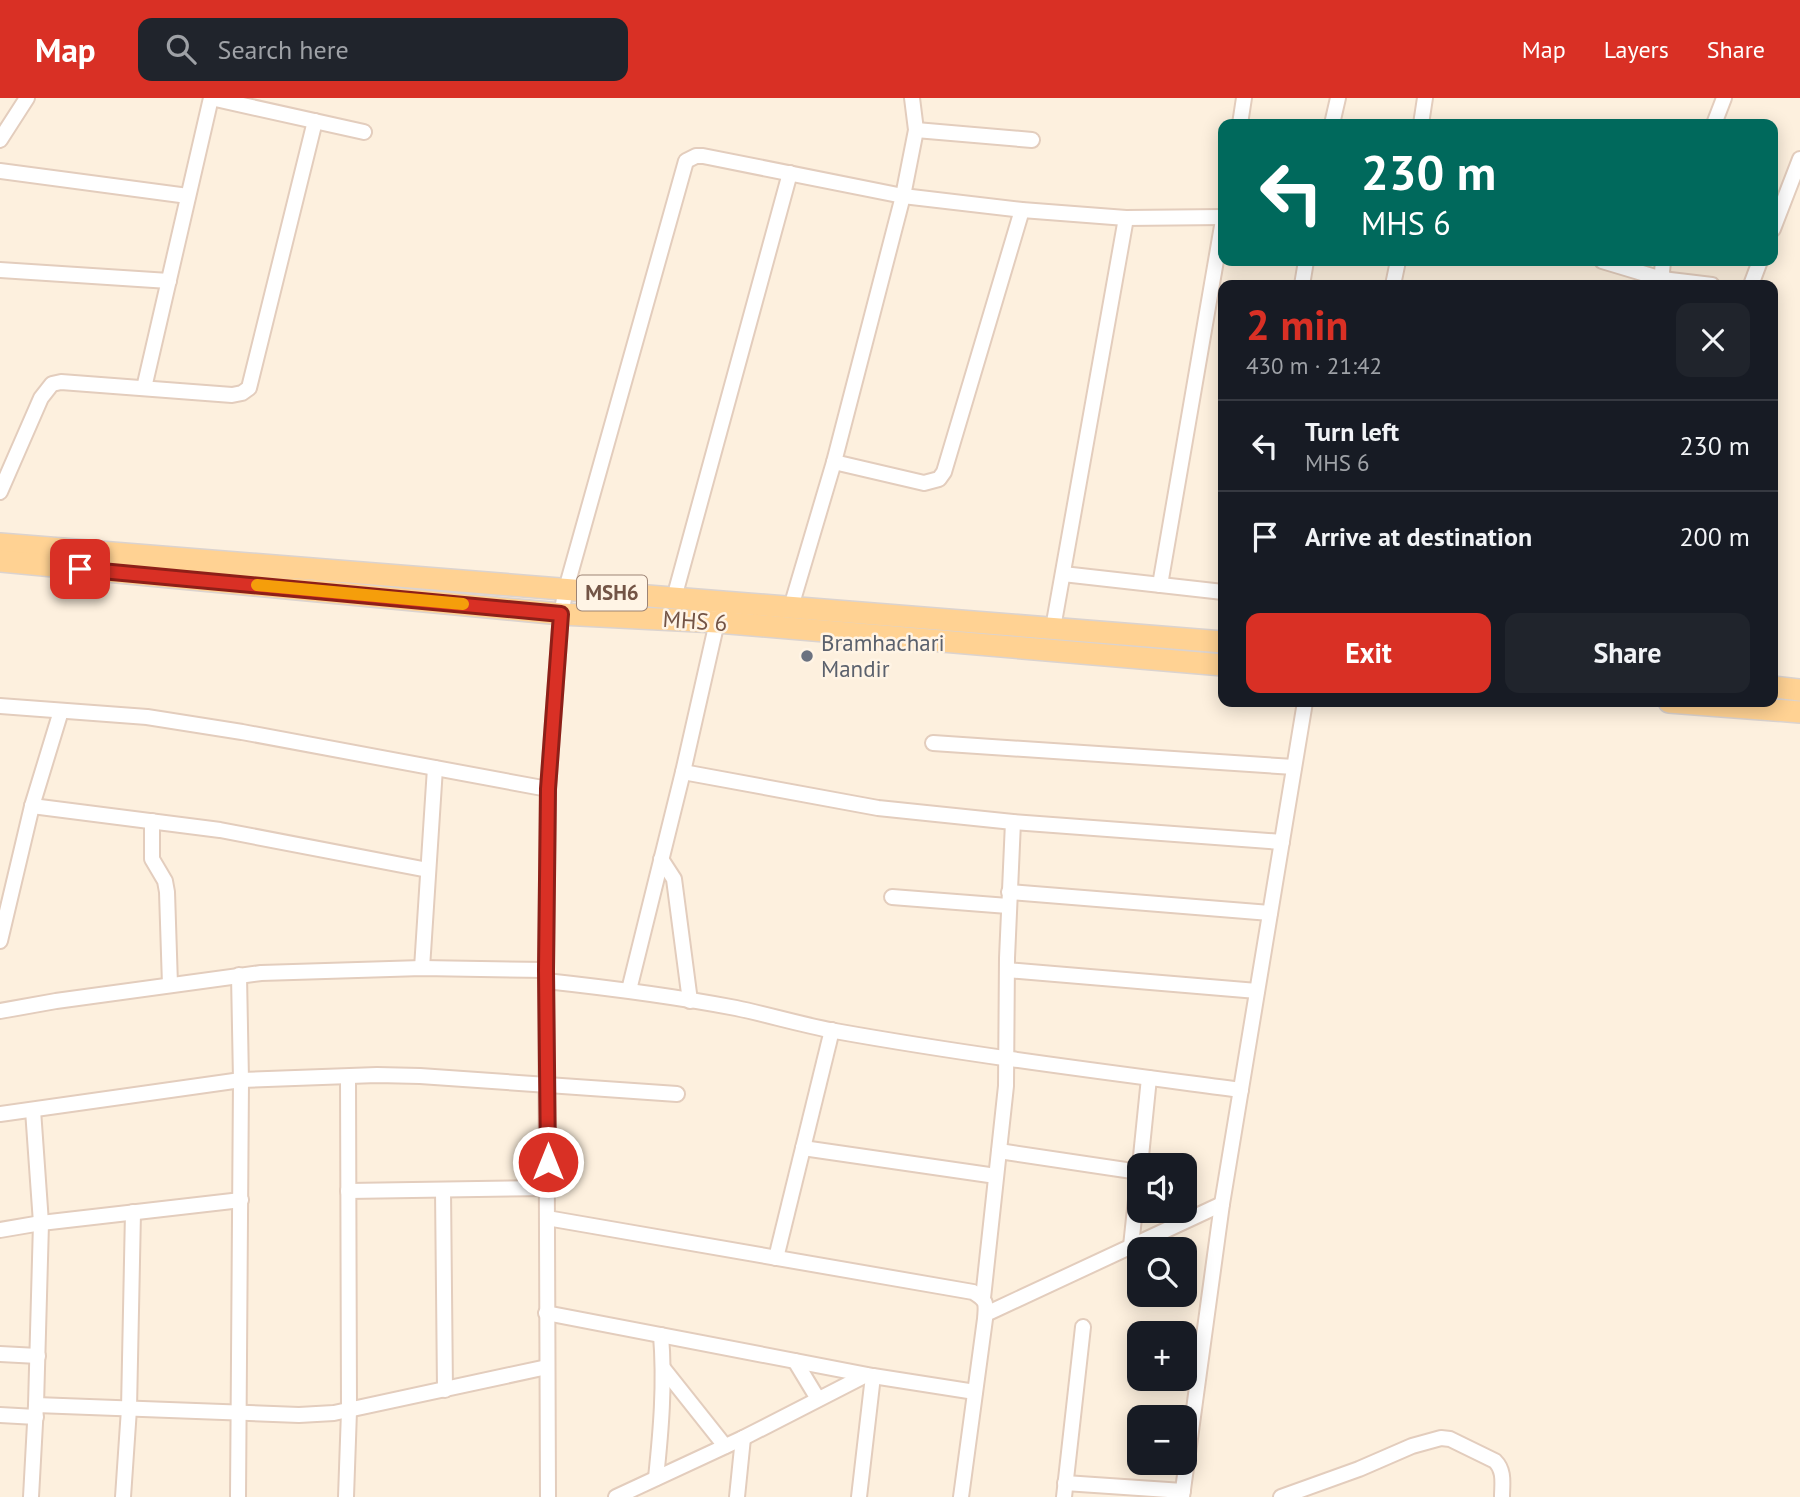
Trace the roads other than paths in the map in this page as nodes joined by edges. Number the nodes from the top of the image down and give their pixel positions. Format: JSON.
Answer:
{"nodes":[{"id":1,"x":27,"y":98,"type":"edge"},
{"id":2,"x":211,"y":98,"type":"edge"},
{"id":3,"x":912,"y":98,"type":"edge"},
{"id":4,"x":1244,"y":98,"type":"edge"},
{"id":5,"x":1338,"y":98,"type":"edge"},
{"id":6,"x":1425,"y":98,"type":"edge"},
{"id":7,"x":1724,"y":98,"type":"edge"},
{"id":8,"x":1241,"y":119,"type":"edge"},
{"id":9,"x":1333,"y":119,"type":"edge"},
{"id":10,"x":1422,"y":119,"type":"edge"},
{"id":11,"x":1716,"y":119,"type":"edge"},
{"id":12,"x":315,"y":121,"type":"junction"},
{"id":13,"x":916,"y":130,"type":"junction"},
{"id":14,"x":364,"y":132,"type":"dead end"},
{"id":15,"x":0,"y":140,"type":"edge"},
{"id":16,"x":1032,"y":140,"type":"dead end"},
{"id":17,"x":1800,"y":159,"type":"edge"},
{"id":18,"x":0,"y":171,"type":"edge"},
{"id":19,"x":790,"y":173,"type":"junction"},
{"id":20,"x":188,"y":196,"type":"junction"},
{"id":21,"x":904,"y":196,"type":"junction"},
{"id":22,"x":1022,"y":210,"type":"junction"},
{"id":23,"x":1778,"y":216,"type":"edge"},
{"id":24,"x":1126,"y":218,"type":"junction"},
{"id":25,"x":1218,"y":219,"type":"edge"},
{"id":26,"x":1218,"y":248,"type":"edge"},
{"id":27,"x":1617,"y":266,"type":"edge"},
{"id":28,"x":0,"y":270,"type":"edge"},
{"id":29,"x":1657,"y":280,"type":"edge"},
{"id":30,"x":169,"y":281,"type":"junction"},
{"id":31,"x":144,"y":388,"type":"junction"},
{"id":32,"x":834,"y":462,"type":"junction"},
{"id":33,"x":0,"y":492,"type":"edge"},
{"id":34,"x":0,"y":544,"type":"edge"},
{"id":35,"x":0,"y":561,"type":"edge"},
{"id":36,"x":1063,"y":574,"type":"junction"},
{"id":37,"x":1160,"y":584,"type":"junction"},
{"id":38,"x":566,"y":589,"type":"junction"},
{"id":39,"x":1218,"y":591,"type":"edge"},
{"id":40,"x":674,"y":598,"type":"junction"},
{"id":41,"x":791,"y":607,"type":"junction"},
{"id":42,"x":719,"y":612,"type":"junction"},
{"id":43,"x":561,"y":614,"type":"junction"},
{"id":44,"x":1052,"y":628,"type":"junction"},
{"id":45,"x":1218,"y":642,"type":"edge"},
{"id":46,"x":1218,"y":665,"type":"edge"},
{"id":47,"x":1778,"y":688,"type":"edge"},
{"id":48,"x":1800,"y":690,"type":"edge"},
{"id":49,"x":0,"y":706,"type":"edge"},
{"id":50,"x":1304,"y":707,"type":"edge"},
{"id":51,"x":1734,"y":707,"type":"edge"},
{"id":52,"x":61,"y":710,"type":"junction"},
{"id":53,"x":1800,"y":712,"type":"edge"},
{"id":54,"x":933,"y":743,"type":"dead end"},
{"id":55,"x":1294,"y":767,"type":"junction"},
{"id":56,"x":435,"y":768,"type":"junction"},
{"id":57,"x":683,"y":772,"type":"junction"},
{"id":58,"x":548,"y":789,"type":"junction"},
{"id":59,"x":32,"y":806,"type":"junction"},
{"id":60,"x":152,"y":821,"type":"junction"},
{"id":61,"x":1013,"y":822,"type":"junction"},
{"id":62,"x":1282,"y":842,"type":"junction"},
{"id":63,"x":661,"y":859,"type":"junction"},
{"id":64,"x":428,"y":870,"type":"junction"},
{"id":65,"x":892,"y":897,"type":"dead end"},
{"id":66,"x":1008,"y":899,"type":"junction"},
{"id":67,"x":1270,"y":914,"type":"junction"},
{"id":68,"x":0,"y":941,"type":"edge"},
{"id":69,"x":422,"y":968,"type":"junction"},
{"id":70,"x":1007,"y":970,"type":"junction"},
{"id":71,"x":239,"y":975,"type":"junction"},
{"id":72,"x":546,"y":976,"type":"junction"},
{"id":73,"x":170,"y":985,"type":"junction"},
{"id":74,"x":629,"y":990,"type":"junction"},
{"id":75,"x":1257,"y":991,"type":"junction"},
{"id":76,"x":690,"y":1001,"type":"junction"},
{"id":77,"x":0,"y":1011,"type":"edge"},
{"id":78,"x":832,"y":1030,"type":"junction"},
{"id":79,"x":1006,"y":1058,"type":"junction"},
{"id":80,"x":348,"y":1077,"type":"junction"},
{"id":81,"x":1149,"y":1078,"type":"junction"},
{"id":82,"x":241,"y":1080,"type":"junction"},
{"id":83,"x":547,"y":1084,"type":"junction"},
{"id":84,"x":1241,"y":1090,"type":"junction"},
{"id":85,"x":677,"y":1094,"type":"dead end"},
{"id":86,"x":33,"y":1110,"type":"junction"},
{"id":87,"x":0,"y":1114,"type":"edge"},
{"id":88,"x":803,"y":1149,"type":"junction"},
{"id":89,"x":999,"y":1151,"type":"junction"},
{"id":90,"x":1141,"y":1153,"type":"edge"},
{"id":91,"x":1127,"y":1169,"type":"edge"},
{"id":92,"x":996,"y":1176,"type":"junction"},
{"id":93,"x":548,"y":1188,"type":"junction"},
{"id":94,"x":443,"y":1190,"type":"junction"},
{"id":95,"x":348,"y":1191,"type":"junction"},
{"id":96,"x":241,"y":1200,"type":"junction"},
{"id":97,"x":1222,"y":1204,"type":"junction"},
{"id":98,"x":134,"y":1212,"type":"junction"},
{"id":99,"x":547,"y":1218,"type":"junction"},
{"id":100,"x":41,"y":1223,"type":"junction"},
{"id":101,"x":0,"y":1230,"type":"edge"},
{"id":102,"x":1150,"y":1237,"type":"edge"},
{"id":103,"x":1127,"y":1248,"type":"edge"},
{"id":104,"x":776,"y":1258,"type":"junction"},
{"id":105,"x":983,"y":1298,"type":"junction"},
{"id":106,"x":546,"y":1313,"type":"junction"},
{"id":107,"x":986,"y":1314,"type":"junction"},
{"id":108,"x":1083,"y":1327,"type":"dead end"},
{"id":109,"x":661,"y":1335,"type":"junction"},
{"id":110,"x":0,"y":1354,"type":"edge"},
{"id":111,"x":38,"y":1356,"type":"junction"},
{"id":112,"x":795,"y":1361,"type":"junction"},
{"id":113,"x":547,"y":1367,"type":"junction"},
{"id":114,"x":663,"y":1368,"type":"junction"},
{"id":115,"x":869,"y":1375,"type":"junction"},
{"id":116,"x":445,"y":1390,"type":"junction"},
{"id":117,"x":975,"y":1392,"type":"junction"},
{"id":118,"x":818,"y":1399,"type":"junction"},
{"id":119,"x":129,"y":1409,"type":"junction"},
{"id":120,"x":36,"y":1411,"type":"junction"},
{"id":121,"x":349,"y":1411,"type":"junction"},
{"id":122,"x":239,"y":1413,"type":"junction"},
{"id":123,"x":0,"y":1415,"type":"edge"},
{"id":124,"x":743,"y":1438,"type":"junction"},
{"id":125,"x":725,"y":1446,"type":"junction"},
{"id":126,"x":656,"y":1478,"type":"junction"},
{"id":127,"x":1064,"y":1490,"type":"edge"},
{"id":128,"x":1182,"y":1494,"type":"edge"},
{"id":129,"x":31,"y":1497,"type":"edge"},
{"id":130,"x":123,"y":1497,"type":"edge"},
{"id":131,"x":238,"y":1497,"type":"edge"},
{"id":132,"x":346,"y":1497,"type":"edge"},
{"id":133,"x":548,"y":1497,"type":"edge"},
{"id":134,"x":616,"y":1497,"type":"edge"},
{"id":135,"x":737,"y":1497,"type":"edge"},
{"id":136,"x":859,"y":1497,"type":"edge"},
{"id":137,"x":961,"y":1497,"type":"edge"},
{"id":138,"x":1281,"y":1497,"type":"edge"},
{"id":139,"x":1502,"y":1497,"type":"edge"}],
"edges":[{"from":1,"to":15,"type":"street"},
{"from":2,"to":12,"type":"street"},
{"from":2,"to":20,"type":"street"},
{"from":3,"to":13,"type":"street"},
{"from":4,"to":8,"type":"street"},
{"from":5,"to":9,"type":"street"},
{"from":6,"to":10,"type":"street"},
{"from":7,"to":11,"type":"street"},
{"from":12,"to":14,"type":"street"},
{"from":12,"to":31,"type":"street"},
{"from":13,"to":16,"type":"street"},
{"from":13,"to":21,"type":"street"},
{"from":17,"to":23,"type":"street"},
{"from":18,"to":20,"type":"street"},
{"from":19,"to":21,"type":"street"},
{"from":19,"to":38,"type":"street"},
{"from":19,"to":40,"type":"street"},
{"from":20,"to":30,"type":"street"},
{"from":21,"to":22,"type":"street"},
{"from":21,"to":32,"type":"street"},
{"from":22,"to":24,"type":"street"},
{"from":22,"to":32,"type":"street"},
{"from":24,"to":25,"type":"street"},
{"from":24,"to":36,"type":"street"},
{"from":26,"to":37,"type":"street"},
{"from":27,"to":29,"type":"street"},
{"from":28,"to":30,"type":"street"},
{"from":30,"to":31,"type":"street"},
{"from":31,"to":33,"type":"street"},
{"from":32,"to":41,"type":"street"},
{"from":34,"to":38,"type":"main road","number":"MSH6"},
{"from":35,"to":43,"type":"main road","name":"MHS 6"},
{"from":36,"to":37,"type":"street"},
{"from":36,"to":44,"type":"street"},
{"from":37,"to":39,"type":"street"},
{"from":38,"to":40,"type":"main road","number":"MSH6"},
{"from":38,"to":43,"type":"street"},
{"from":40,"to":42,"type":"main road","number":"MSH6"},
{"from":41,"to":42,"type":"main road","number":"MSH6"},
{"from":41,"to":44,"type":"main road","number":"MSH6"},
{"from":42,"to":43,"type":"main road","name":"MHS 6"},
{"from":42,"to":46,"type":"main road","name":"MHS 6"},
{"from":42,"to":57,"type":"street"},
{"from":43,"to":58,"type":"street"},
{"from":44,"to":45,"type":"main road","number":"MSH6"},
{"from":47,"to":48,"type":"main road"},
{"from":49,"to":52,"type":"street"},
{"from":50,"to":55,"type":"street"},
{"from":51,"to":53,"type":"main road"},
{"from":52,"to":56,"type":"street"},
{"from":52,"to":59,"type":"street"},
{"from":54,"to":55,"type":"street"},
{"from":55,"to":62,"type":"street"},
{"from":56,"to":58,"type":"street"},
{"from":56,"to":64,"type":"street"},
{"from":57,"to":61,"type":"street"},
{"from":57,"to":63,"type":"street"},
{"from":58,"to":72,"type":"street"},
{"from":59,"to":60,"type":"street"},
{"from":59,"to":68,"type":"street"},
{"from":60,"to":64,"type":"street"},
{"from":60,"to":73,"type":"street"},
{"from":61,"to":62,"type":"street"},
{"from":61,"to":66,"type":"street"},
{"from":62,"to":67,"type":"street"},
{"from":63,"to":74,"type":"street"},
{"from":63,"to":76,"type":"street"},
{"from":64,"to":69,"type":"street"},
{"from":65,"to":66,"type":"street"},
{"from":66,"to":67,"type":"street"},
{"from":66,"to":70,"type":"street"},
{"from":67,"to":75,"type":"street"},
{"from":69,"to":71,"type":"street"},
{"from":69,"to":72,"type":"street"},
{"from":70,"to":75,"type":"street"},
{"from":70,"to":79,"type":"street"},
{"from":71,"to":73,"type":"street"},
{"from":71,"to":82,"type":"street"},
{"from":72,"to":74,"type":"street"},
{"from":72,"to":83,"type":"street"},
{"from":73,"to":77,"type":"street"},
{"from":74,"to":76,"type":"street"},
{"from":75,"to":84,"type":"street"},
{"from":76,"to":78,"type":"street"},
{"from":78,"to":79,"type":"street"},
{"from":78,"to":88,"type":"street"},
{"from":79,"to":81,"type":"street"},
{"from":79,"to":89,"type":"street"},
{"from":80,"to":82,"type":"street"},
{"from":80,"to":83,"type":"street"},
{"from":80,"to":95,"type":"street"},
{"from":81,"to":84,"type":"street"},
{"from":81,"to":90,"type":"street"},
{"from":82,"to":86,"type":"street"},
{"from":82,"to":96,"type":"street"},
{"from":83,"to":85,"type":"street"},
{"from":83,"to":93,"type":"street"},
{"from":84,"to":97,"type":"street"},
{"from":86,"to":87,"type":"street"},
{"from":86,"to":100,"type":"street"},
{"from":88,"to":92,"type":"street"},
{"from":88,"to":104,"type":"street"},
{"from":89,"to":91,"type":"street"},
{"from":89,"to":92,"type":"street"},
{"from":92,"to":105,"type":"street"},
{"from":93,"to":94,"type":"street"},
{"from":93,"to":99,"type":"street"},
{"from":94,"to":95,"type":"street"},
{"from":94,"to":116,"type":"street"},
{"from":95,"to":121,"type":"street"},
{"from":96,"to":98,"type":"street"},
{"from":96,"to":122,"type":"street"},
{"from":97,"to":102,"type":"street"},
{"from":97,"to":128,"type":"street"},
{"from":98,"to":100,"type":"street"},
{"from":98,"to":119,"type":"street"},
{"from":99,"to":104,"type":"street"},
{"from":99,"to":106,"type":"street"},
{"from":100,"to":101,"type":"street"},
{"from":100,"to":111,"type":"street"},
{"from":103,"to":107,"type":"street"},
{"from":104,"to":105,"type":"street"},
{"from":105,"to":107,"type":"street"},
{"from":106,"to":109,"type":"street"},
{"from":106,"to":113,"type":"street"},
{"from":107,"to":117,"type":"street"},
{"from":108,"to":127,"type":"street"},
{"from":109,"to":112,"type":"street"},
{"from":109,"to":114,"type":"street"},
{"from":110,"to":111,"type":"street"},
{"from":111,"to":120,"type":"street"},
{"from":112,"to":115,"type":"street"},
{"from":112,"to":118,"type":"street"},
{"from":113,"to":116,"type":"street"},
{"from":113,"to":133,"type":"street"},
{"from":114,"to":125,"type":"street"},
{"from":114,"to":126,"type":"street"},
{"from":115,"to":117,"type":"street"},
{"from":115,"to":118,"type":"street"},
{"from":115,"to":136,"type":"street"},
{"from":116,"to":121,"type":"street"},
{"from":117,"to":137,"type":"street"},
{"from":118,"to":124,"type":"street"},
{"from":119,"to":120,"type":"street"},
{"from":119,"to":122,"type":"street"},
{"from":119,"to":130,"type":"street"},
{"from":120,"to":123,"type":"street"},
{"from":120,"to":129,"type":"street"},
{"from":121,"to":122,"type":"street"},
{"from":121,"to":132,"type":"street"},
{"from":122,"to":131,"type":"street"},
{"from":124,"to":125,"type":"street"},
{"from":124,"to":135,"type":"street"},
{"from":125,"to":126,"type":"street"},
{"from":126,"to":134,"type":"street"},
{"from":127,"to":128,"type":"street"},
{"from":138,"to":139,"type":"street"}]}
